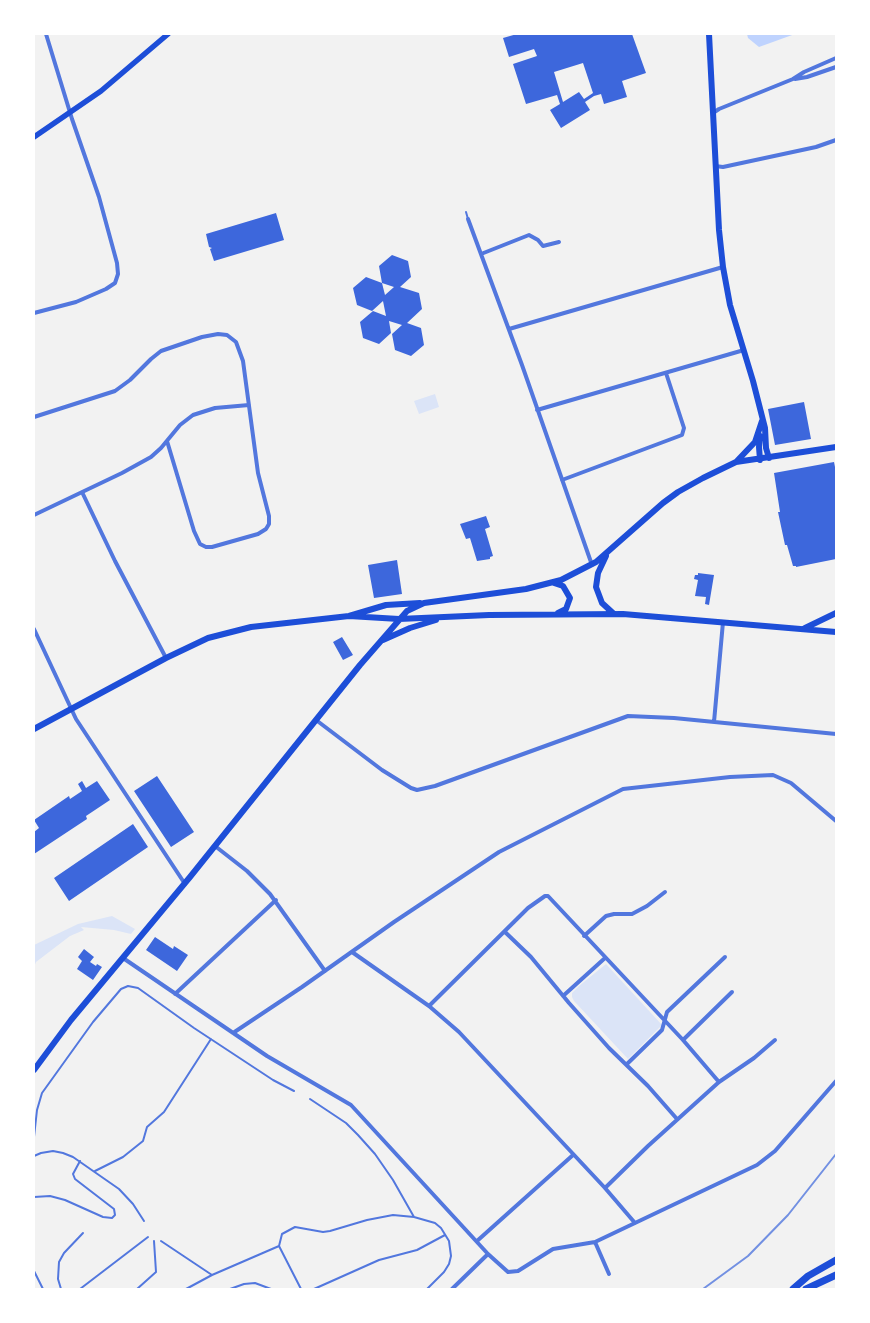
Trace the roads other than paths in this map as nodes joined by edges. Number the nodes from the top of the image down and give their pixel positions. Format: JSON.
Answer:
{"nodes":[{"id":1,"x":46,"y":34,"type":"edge"},
{"id":2,"x":168,"y":34,"type":"edge"},
{"id":3,"x":709,"y":34,"type":"edge"},
{"id":4,"x":836,"y":58,"type":"edge"},
{"id":5,"x":836,"y":67,"type":"edge"},
{"id":6,"x":793,"y":79,"type":"junction"},
{"id":7,"x":70,"y":113,"type":"junction"},
{"id":8,"x":713,"y":113,"type":"junction"},
{"id":9,"x":34,"y":136,"type":"edge"},
{"id":10,"x":836,"y":140,"type":"edge"},
{"id":11,"x":715,"y":166,"type":"junction"},
{"id":12,"x":466,"y":212,"type":"dead end"},
{"id":13,"x":468,"y":218,"type":"joint"},
{"id":14,"x":559,"y":242,"type":"dead end"},
{"id":15,"x":481,"y":254,"type":"junction"},
{"id":16,"x":723,"y":267,"type":"junction"},
{"id":17,"x":34,"y":313,"type":"edge"},
{"id":18,"x":509,"y":329,"type":"junction"},
{"id":19,"x":745,"y":350,"type":"junction"},
{"id":20,"x":666,"y":373,"type":"junction"},
{"id":21,"x":249,"y":405,"type":"junction"},
{"id":22,"x":537,"y":410,"type":"junction"},
{"id":23,"x":34,"y":417,"type":"edge"},
{"id":24,"x":762,"y":421,"type":"junction"},
{"id":25,"x":759,"y":430,"type":"junction"},
{"id":26,"x":167,"y":440,"type":"junction"},
{"id":27,"x":836,"y":447,"type":"edge"},
{"id":28,"x":769,"y":458,"type":"junction"},
{"id":29,"x":760,"y":460,"type":"junction"},
{"id":30,"x":736,"y":462,"type":"junction"},
{"id":31,"x":562,"y":480,"type":"junction"},
{"id":32,"x":82,"y":492,"type":"junction"},
{"id":33,"x":34,"y":515,"type":"edge"},
{"id":34,"x":609,"y":551,"type":"junction"},
{"id":35,"x":592,"y":565,"type":"junction"},
{"id":36,"x":554,"y":582,"type":"junction"},
{"id":37,"x":424,"y":603,"type":"junction"},
{"id":38,"x":836,"y":613,"type":"edge"},
{"id":39,"x":555,"y":614,"type":"junction"},
{"id":40,"x":614,"y":614,"type":"junction"},
{"id":41,"x":349,"y":616,"type":"junction"},
{"id":42,"x":465,"y":616,"type":"junction"},
{"id":43,"x":399,"y":619,"type":"junction"},
{"id":44,"x":723,"y":622,"type":"junction"},
{"id":45,"x":34,"y":629,"type":"edge"},
{"id":46,"x":801,"y":629,"type":"junction"},
{"id":47,"x":836,"y":632,"type":"edge"},
{"id":48,"x":382,"y":641,"type":"junction"},
{"id":49,"x":166,"y":658,"type":"junction"},
{"id":50,"x":71,"y":709,"type":"junction"},
{"id":51,"x":316,"y":720,"type":"junction"},
{"id":52,"x":714,"y":722,"type":"junction"},
{"id":53,"x":34,"y":729,"type":"edge"},
{"id":54,"x":836,"y":734,"type":"edge"},
{"id":55,"x":836,"y":822,"type":"edge"},
{"id":56,"x":215,"y":846,"type":"junction"},
{"id":57,"x":185,"y":884,"type":"junction"},
{"id":58,"x":665,"y":892,"type":"dead end"},
{"id":59,"x":276,"y":900,"type":"junction"},
{"id":60,"x":505,"y":932,"type":"junction"},
{"id":61,"x":584,"y":936,"type":"junction"},
{"id":62,"x":352,"y":952,"type":"junction"},
{"id":63,"x":725,"y":957,"type":"dead end"},
{"id":64,"x":123,"y":958,"type":"junction"},
{"id":65,"x":605,"y":958,"type":"junction"},
{"id":66,"x":325,"y":971,"type":"junction"},
{"id":67,"x":732,"y":992,"type":"dead end"},
{"id":68,"x":175,"y":994,"type":"junction"},
{"id":69,"x":563,"y":996,"type":"junction"},
{"id":70,"x":429,"y":1006,"type":"junction"},
{"id":71,"x":665,"y":1021,"type":"junction"},
{"id":72,"x":233,"y":1033,"type":"junction"},
{"id":73,"x":211,"y":1039,"type":"junction"},
{"id":74,"x":683,"y":1040,"type":"junction"},
{"id":75,"x":775,"y":1040,"type":"dead end"},
{"id":76,"x":627,"y":1064,"type":"junction"},
{"id":77,"x":34,"y":1070,"type":"edge"},
{"id":78,"x":836,"y":1081,"type":"edge"},
{"id":79,"x":718,"y":1082,"type":"junction"},
{"id":80,"x":294,"y":1090,"type":"dead end"},
{"id":81,"x":310,"y":1099,"type":"dead end"},
{"id":82,"x":677,"y":1119,"type":"junction"},
{"id":83,"x":34,"y":1137,"type":"edge"},
{"id":84,"x":574,"y":1155,"type":"junction"},
{"id":85,"x":34,"y":1156,"type":"edge"},
{"id":86,"x":80,"y":1161,"type":"junction"},
{"id":87,"x":95,"y":1171,"type":"junction"},
{"id":88,"x":605,"y":1188,"type":"junction"},
{"id":89,"x":34,"y":1197,"type":"edge"},
{"id":90,"x":414,"y":1217,"type":"junction"},
{"id":91,"x":144,"y":1222,"type":"dead end"},
{"id":92,"x":635,"y":1223,"type":"junction"},
{"id":93,"x":83,"y":1233,"type":"dead end"},
{"id":94,"x":446,"y":1234,"type":"junction"},
{"id":95,"x":148,"y":1236,"type":"dead end"},
{"id":96,"x":154,"y":1241,"type":"dead end"},
{"id":97,"x":161,"y":1241,"type":"dead end"},
{"id":98,"x":477,"y":1241,"type":"junction"},
{"id":99,"x":595,"y":1242,"type":"junction"},
{"id":100,"x":279,"y":1246,"type":"junction"},
{"id":101,"x":488,"y":1254,"type":"junction"},
{"id":102,"x":836,"y":1260,"type":"edge"},
{"id":103,"x":34,"y":1272,"type":"edge"},
{"id":104,"x":609,"y":1274,"type":"dead end"},
{"id":105,"x":212,"y":1275,"type":"junction"},
{"id":106,"x":836,"y":1275,"type":"edge"},
{"id":107,"x":43,"y":1289,"type":"edge"},
{"id":108,"x":61,"y":1289,"type":"edge"},
{"id":109,"x":80,"y":1289,"type":"edge"},
{"id":110,"x":137,"y":1289,"type":"edge"},
{"id":111,"x":186,"y":1289,"type":"edge"},
{"id":112,"x":230,"y":1289,"type":"edge"},
{"id":113,"x":271,"y":1289,"type":"edge"},
{"id":114,"x":301,"y":1289,"type":"edge"},
{"id":115,"x":314,"y":1289,"type":"edge"},
{"id":116,"x":427,"y":1289,"type":"edge"},
{"id":117,"x":452,"y":1289,"type":"edge"},
{"id":118,"x":793,"y":1289,"type":"edge"},
{"id":119,"x":806,"y":1289,"type":"edge"}],
"edges":[{"from":1,"to":7,"type":"street"},
{"from":2,"to":7,"type":"main road"},
{"from":3,"to":8,"type":"main road"},
{"from":4,"to":6,"type":"street"},
{"from":5,"to":6,"type":"street"},
{"from":6,"to":8,"type":"street"},
{"from":7,"to":9,"type":"main road"},
{"from":7,"to":17,"type":"street"},
{"from":8,"to":11,"type":"main road"},
{"from":10,"to":11,"type":"street"},
{"from":11,"to":16,"type":"main road"},
{"from":12,"to":13,"type":"lane"},
{"from":13,"to":15,"type":"street"},
{"from":14,"to":15,"type":"street"},
{"from":15,"to":18,"type":"street"},
{"from":16,"to":18,"type":"street"},
{"from":16,"to":19,"type":"main road"},
{"from":18,"to":22,"type":"street"},
{"from":19,"to":20,"type":"street"},
{"from":19,"to":24,"type":"main road"},
{"from":20,"to":22,"type":"street"},
{"from":20,"to":31,"type":"street"},
{"from":21,"to":23,"type":"street"},
{"from":21,"to":26,"type":"street"},
{"from":21,"to":26,"type":"street"},
{"from":22,"to":31,"type":"street"},
{"from":24,"to":25,"type":"main road"},
{"from":24,"to":28,"type":"main road"},
{"from":25,"to":29,"type":"main road"},
{"from":25,"to":30,"type":"main road"},
{"from":26,"to":32,"type":"street"},
{"from":27,"to":28,"type":"main road"},
{"from":28,"to":29,"type":"main road"},
{"from":29,"to":30,"type":"main road"},
{"from":30,"to":34,"type":"main road"},
{"from":31,"to":35,"type":"street"},
{"from":32,"to":33,"type":"street"},
{"from":32,"to":49,"type":"street"},
{"from":34,"to":35,"type":"main road"},
{"from":34,"to":40,"type":"main road"},
{"from":35,"to":36,"type":"main road"},
{"from":36,"to":37,"type":"main road"},
{"from":36,"to":39,"type":"main road"},
{"from":37,"to":41,"type":"main road"},
{"from":37,"to":43,"type":"main road"},
{"from":38,"to":46,"type":"main road"},
{"from":39,"to":40,"type":"main road"},
{"from":39,"to":42,"type":"main road"},
{"from":40,"to":44,"type":"main road"},
{"from":41,"to":43,"type":"main road"},
{"from":41,"to":49,"type":"main road"},
{"from":42,"to":43,"type":"main road"},
{"from":42,"to":48,"type":"main road"},
{"from":43,"to":48,"type":"main road"},
{"from":44,"to":46,"type":"main road"},
{"from":44,"to":52,"type":"street"},
{"from":45,"to":50,"type":"street"},
{"from":46,"to":47,"type":"main road"},
{"from":48,"to":51,"type":"main road"},
{"from":49,"to":50,"type":"main road"},
{"from":50,"to":53,"type":"main road"},
{"from":50,"to":57,"type":"street"},
{"from":51,"to":52,"type":"street"},
{"from":51,"to":56,"type":"main road"},
{"from":52,"to":54,"type":"street"},
{"from":55,"to":62,"type":"street"},
{"from":56,"to":57,"type":"main road"},
{"from":56,"to":59,"type":"street"},
{"from":57,"to":64,"type":"main road"},
{"from":58,"to":61,"type":"street"},
{"from":59,"to":66,"type":"street"},
{"from":59,"to":68,"type":"street"},
{"from":60,"to":61,"type":"street"},
{"from":60,"to":69,"type":"street"},
{"from":60,"to":70,"type":"street"},
{"from":61,"to":65,"type":"street"},
{"from":62,"to":66,"type":"street"},
{"from":62,"to":70,"type":"street"},
{"from":63,"to":71,"type":"street"},
{"from":64,"to":68,"type":"street"},
{"from":64,"to":77,"type":"main road"},
{"from":65,"to":69,"type":"street"},
{"from":65,"to":71,"type":"street"},
{"from":66,"to":72,"type":"street"},
{"from":67,"to":74,"type":"street"},
{"from":68,"to":72,"type":"street"},
{"from":69,"to":76,"type":"street"},
{"from":70,"to":84,"type":"street"},
{"from":71,"to":74,"type":"street"},
{"from":71,"to":76,"type":"street"},
{"from":72,"to":98,"type":"street"},
{"from":73,"to":80,"type":"lane"},
{"from":73,"to":83,"type":"lane"},
{"from":73,"to":87,"type":"lane"},
{"from":74,"to":79,"type":"street"},
{"from":75,"to":79,"type":"street"},
{"from":76,"to":82,"type":"street"},
{"from":78,"to":92,"type":"street"},
{"from":79,"to":82,"type":"street"},
{"from":81,"to":90,"type":"lane"},
{"from":82,"to":88,"type":"street"},
{"from":84,"to":88,"type":"street"},
{"from":84,"to":98,"type":"street"},
{"from":85,"to":86,"type":"lane"},
{"from":86,"to":87,"type":"lane"},
{"from":86,"to":89,"type":"lane"},
{"from":87,"to":91,"type":"lane"},
{"from":88,"to":92,"type":"street"},
{"from":90,"to":94,"type":"lane"},
{"from":90,"to":100,"type":"lane"},
{"from":92,"to":99,"type":"street"},
{"from":93,"to":108,"type":"lane"},
{"from":94,"to":115,"type":"lane"},
{"from":94,"to":116,"type":"lane"},
{"from":95,"to":109,"type":"lane"},
{"from":96,"to":110,"type":"lane"},
{"from":97,"to":105,"type":"lane"},
{"from":98,"to":101,"type":"street"},
{"from":99,"to":101,"type":"street"},
{"from":99,"to":104,"type":"street"},
{"from":100,"to":105,"type":"lane"},
{"from":100,"to":114,"type":"lane"},
{"from":101,"to":117,"type":"street"},
{"from":102,"to":118,"type":"highway"},
{"from":103,"to":107,"type":"lane"},
{"from":105,"to":111,"type":"lane"},
{"from":106,"to":119,"type":"highway"},
{"from":112,"to":113,"type":"lane"}]}
